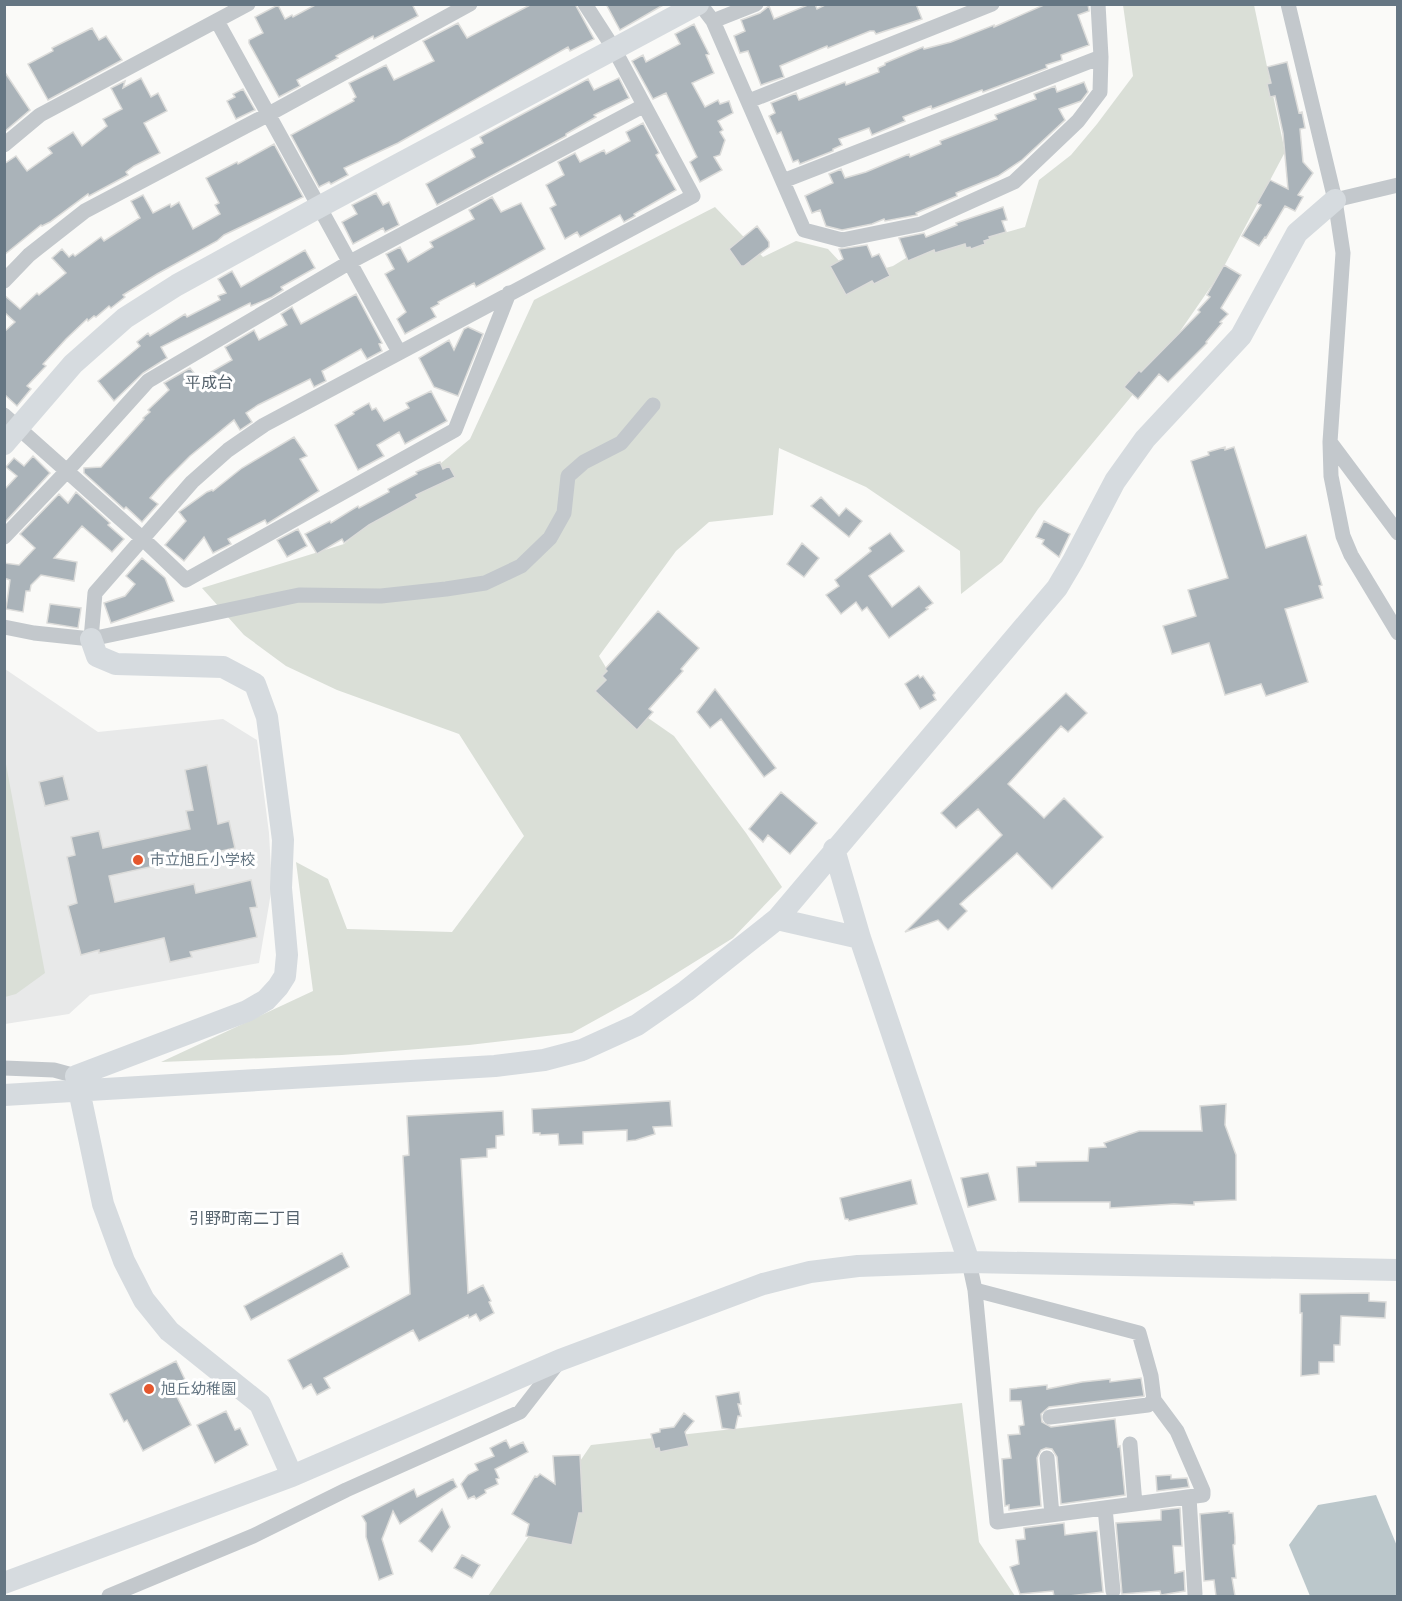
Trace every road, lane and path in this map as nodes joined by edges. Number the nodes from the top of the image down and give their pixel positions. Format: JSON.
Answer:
{"nodes":[{"id":1,"x":248,"y":4,"type":"edge"},
{"id":2,"x":470,"y":4,"type":"edge"},
{"id":3,"x":585,"y":4,"type":"edge"},
{"id":4,"x":699,"y":4,"type":"edge"},
{"id":5,"x":756,"y":4,"type":"edge"},
{"id":6,"x":992,"y":4,"type":"edge"},
{"id":7,"x":1098,"y":4,"type":"edge"},
{"id":8,"x":1288,"y":4,"type":"edge"},
{"id":9,"x":217,"y":21,"type":"junction"},
{"id":10,"x":713,"y":21,"type":"junction"},
{"id":11,"x":614,"y":49,"type":"junction"},
{"id":12,"x":1101,"y":57,"type":"junction"},
{"id":13,"x":749,"y":101,"type":"junction"},
{"id":14,"x":643,"y":106,"type":"junction"},
{"id":15,"x":268,"y":114,"type":"junction"},
{"id":16,"x":4,"y":145,"type":"edge"},
{"id":17,"x":783,"y":181,"type":"junction"},
{"id":18,"x":1398,"y":186,"type":"edge"},
{"id":19,"x":1335,"y":201,"type":"junction"},
{"id":20,"x":319,"y":207,"type":"junction"},
{"id":21,"x":350,"y":262,"type":"junction"},
{"id":22,"x":4,"y":281,"type":"edge"},
{"id":23,"x":509,"y":293,"type":"junction"},
{"id":24,"x":399,"y":352,"type":"junction"},
{"id":25,"x":653,"y":405,"type":"dead end"},
{"id":26,"x":10,"y":429,"type":"edge"},
{"id":27,"x":1330,"y":442,"type":"junction"},
{"id":28,"x":67,"y":471,"type":"junction"},
{"id":29,"x":1398,"y":533,"type":"edge"},
{"id":30,"x":4,"y":537,"type":"edge"},
{"id":31,"x":143,"y":539,"type":"junction"},
{"id":32,"x":4,"y":627,"type":"edge"},
{"id":33,"x":1398,"y":633,"type":"edge"},
{"id":34,"x":91,"y":639,"type":"junction"},
{"id":35,"x":834,"y":849,"type":"junction"},
{"id":36,"x":777,"y":919,"type":"junction"},
{"id":37,"x":860,"y":938,"type":"junction"},
{"id":38,"x":4,"y":1068,"type":"edge"},
{"id":39,"x":77,"y":1083,"type":"junction"},
{"id":40,"x":4,"y":1095,"type":"edge"},
{"id":41,"x":969,"y":1262,"type":"junction"},
{"id":42,"x":1398,"y":1270,"type":"edge"},
{"id":43,"x":975,"y":1290,"type":"junction"},
{"id":44,"x":560,"y":1360,"type":"junction"},
{"id":45,"x":1154,"y":1400,"type":"junction"},
{"id":46,"x":1050,"y":1417,"type":"dead end"},
{"id":47,"x":1130,"y":1444,"type":"dead end"},
{"id":48,"x":1047,"y":1458,"type":"dead end"},
{"id":49,"x":292,"y":1476,"type":"junction"},
{"id":50,"x":1189,"y":1497,"type":"junction"},
{"id":51,"x":1135,"y":1504,"type":"junction"},
{"id":52,"x":1105,"y":1508,"type":"junction"},
{"id":53,"x":1052,"y":1515,"type":"junction"},
{"id":54,"x":4,"y":1583,"type":"edge"},
{"id":55,"x":1113,"y":1591,"type":"dead end"},
{"id":56,"x":1195,"y":1594,"type":"dead end"},
{"id":57,"x":109,"y":1596,"type":"edge"}],
"edges":[{"from":1,"to":9,"type":"street"},
{"from":2,"to":15,"type":"street"},
{"from":3,"to":11,"type":"street"},
{"from":4,"to":10,"type":"street"},
{"from":4,"to":11,"type":"street"},
{"from":5,"to":10,"type":"street"},
{"from":6,"to":13,"type":"street"},
{"from":7,"to":12,"type":"street"},
{"from":8,"to":19,"type":"street"},
{"from":9,"to":15,"type":"street"},
{"from":9,"to":16,"type":"street"},
{"from":10,"to":13,"type":"street"},
{"from":11,"to":14,"type":"street"},
{"from":11,"to":20,"type":"street"},
{"from":12,"to":17,"type":"street"},
{"from":12,"to":17,"type":"street"},
{"from":13,"to":17,"type":"street"},
{"from":14,"to":21,"type":"street"},
{"from":14,"to":23,"type":"street"},
{"from":15,"to":20,"type":"street"},
{"from":15,"to":22,"type":"street"},
{"from":18,"to":19,"type":"street"},
{"from":19,"to":27,"type":"street"},
{"from":19,"to":35,"type":"street"},
{"from":20,"to":21,"type":"street"},
{"from":20,"to":26,"type":"street"},
{"from":21,"to":24,"type":"street"},
{"from":21,"to":28,"type":"street"},
{"from":23,"to":24,"type":"street"},
{"from":23,"to":31,"type":"street"},
{"from":24,"to":31,"type":"street"},
{"from":25,"to":34,"type":"street"},
{"from":26,"to":28,"type":"street"},
{"from":27,"to":29,"type":"street"},
{"from":27,"to":33,"type":"street"},
{"from":28,"to":30,"type":"street"},
{"from":28,"to":31,"type":"street"},
{"from":31,"to":34,"type":"street"},
{"from":32,"to":34,"type":"street"},
{"from":34,"to":39,"type":"street"},
{"from":35,"to":36,"type":"street"},
{"from":35,"to":37,"type":"street"},
{"from":36,"to":37,"type":"street"},
{"from":36,"to":39,"type":"street"},
{"from":37,"to":41,"type":"street"},
{"from":38,"to":39,"type":"street"},
{"from":39,"to":40,"type":"street"},
{"from":39,"to":49,"type":"street"},
{"from":41,"to":42,"type":"street"},
{"from":41,"to":43,"type":"street"},
{"from":41,"to":44,"type":"street"},
{"from":43,"to":45,"type":"street"},
{"from":43,"to":53,"type":"street"},
{"from":44,"to":49,"type":"street"},
{"from":44,"to":57,"type":"street"},
{"from":45,"to":46,"type":"street"},
{"from":45,"to":50,"type":"street"},
{"from":47,"to":51,"type":"street"},
{"from":48,"to":53,"type":"street"},
{"from":49,"to":54,"type":"street"},
{"from":50,"to":51,"type":"street"},
{"from":50,"to":56,"type":"street"},
{"from":51,"to":52,"type":"street"},
{"from":52,"to":53,"type":"street"},
{"from":52,"to":55,"type":"street"}]}
